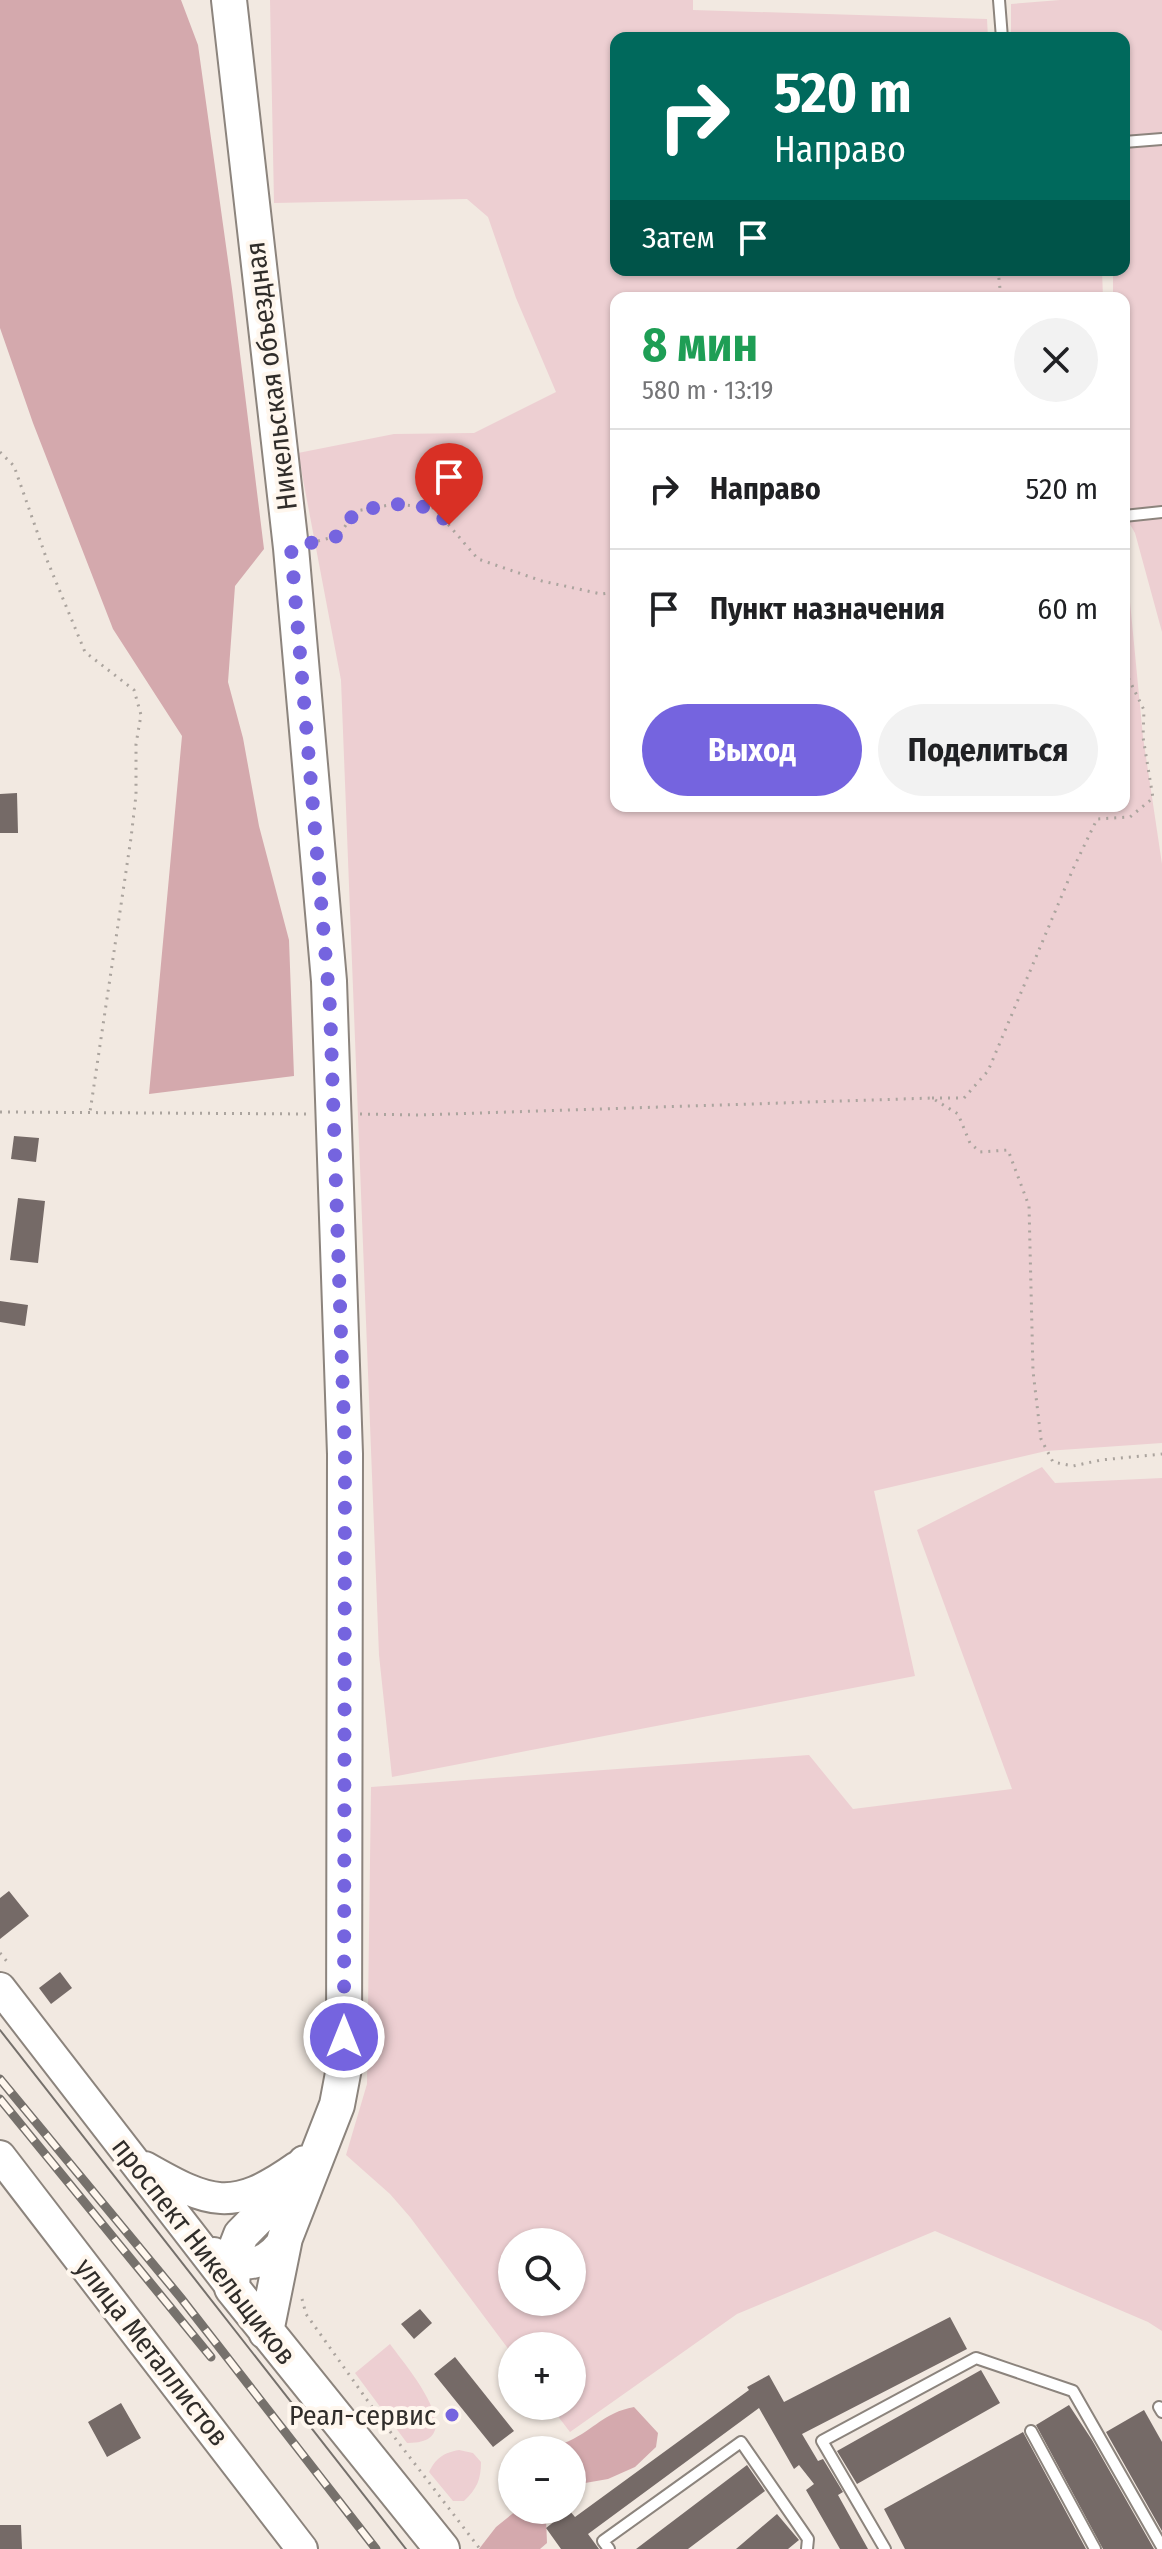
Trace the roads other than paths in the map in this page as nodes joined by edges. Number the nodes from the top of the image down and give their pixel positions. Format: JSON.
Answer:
{"nodes":[{"id":1,"x":229,"y":0,"type":"edge"},
{"id":2,"x":999,"y":0,"type":"edge"},
{"id":3,"x":1002,"y":32,"type":"edge"},
{"id":4,"x":1162,"y":139,"type":"edge"},
{"id":5,"x":1130,"y":142,"type":"edge"},
{"id":6,"x":1162,"y":512,"type":"edge"},
{"id":7,"x":1130,"y":515,"type":"edge"},
{"id":8,"x":0,"y":1988,"type":"edge"},
{"id":9,"x":317,"y":2149,"type":"junction"},
{"id":10,"x":0,"y":2156,"type":"edge"},
{"id":11,"x":133,"y":2160,"type":"junction"},
{"id":12,"x":285,"y":2238,"type":"junction"},
{"id":13,"x":232,"y":2275,"type":"junction"},
{"id":14,"x":266,"y":2332,"type":"junction"},
{"id":15,"x":1031,"y":2431,"type":"dead end"},
{"id":16,"x":1162,"y":2547,"type":"edge"},
{"id":17,"x":302,"y":2549,"type":"edge"},
{"id":18,"x":442,"y":2549,"type":"edge"},
{"id":19,"x":609,"y":2549,"type":"edge"},
{"id":20,"x":807,"y":2549,"type":"edge"},
{"id":21,"x":885,"y":2549,"type":"edge"},
{"id":22,"x":1095,"y":2549,"type":"edge"}],
"edges":[{"from":1,"to":9,"type":"main road","name":"Никельская объездная"},
{"from":2,"to":3,"type":"lane"},
{"from":4,"to":5,"type":"lane"},
{"from":6,"to":7,"type":"lane"},
{"from":8,"to":11,"type":"main road","name":"проспект Никельщиков"},
{"from":9,"to":11,"type":"main road"},
{"from":9,"to":12,"type":"main road","name":"Никельская объездная"},
{"from":9,"to":13,"type":"main road"},
{"from":10,"to":17,"type":"main road","name":"улица Металлистов"},
{"from":11,"to":13,"type":"main road","name":"проспект Никельщиков"},
{"from":12,"to":13,"type":"main road"},
{"from":12,"to":14,"type":"main road","name":"Никельская объездная"},
{"from":13,"to":14,"type":"main road","name":"проспект Никельщиков"},
{"from":14,"to":18,"type":"main road","name":"проспект Никельщиков"},
{"from":15,"to":22,"type":"lane"},
{"from":16,"to":21,"type":"lane"},
{"from":19,"to":20,"type":"lane"}]}
